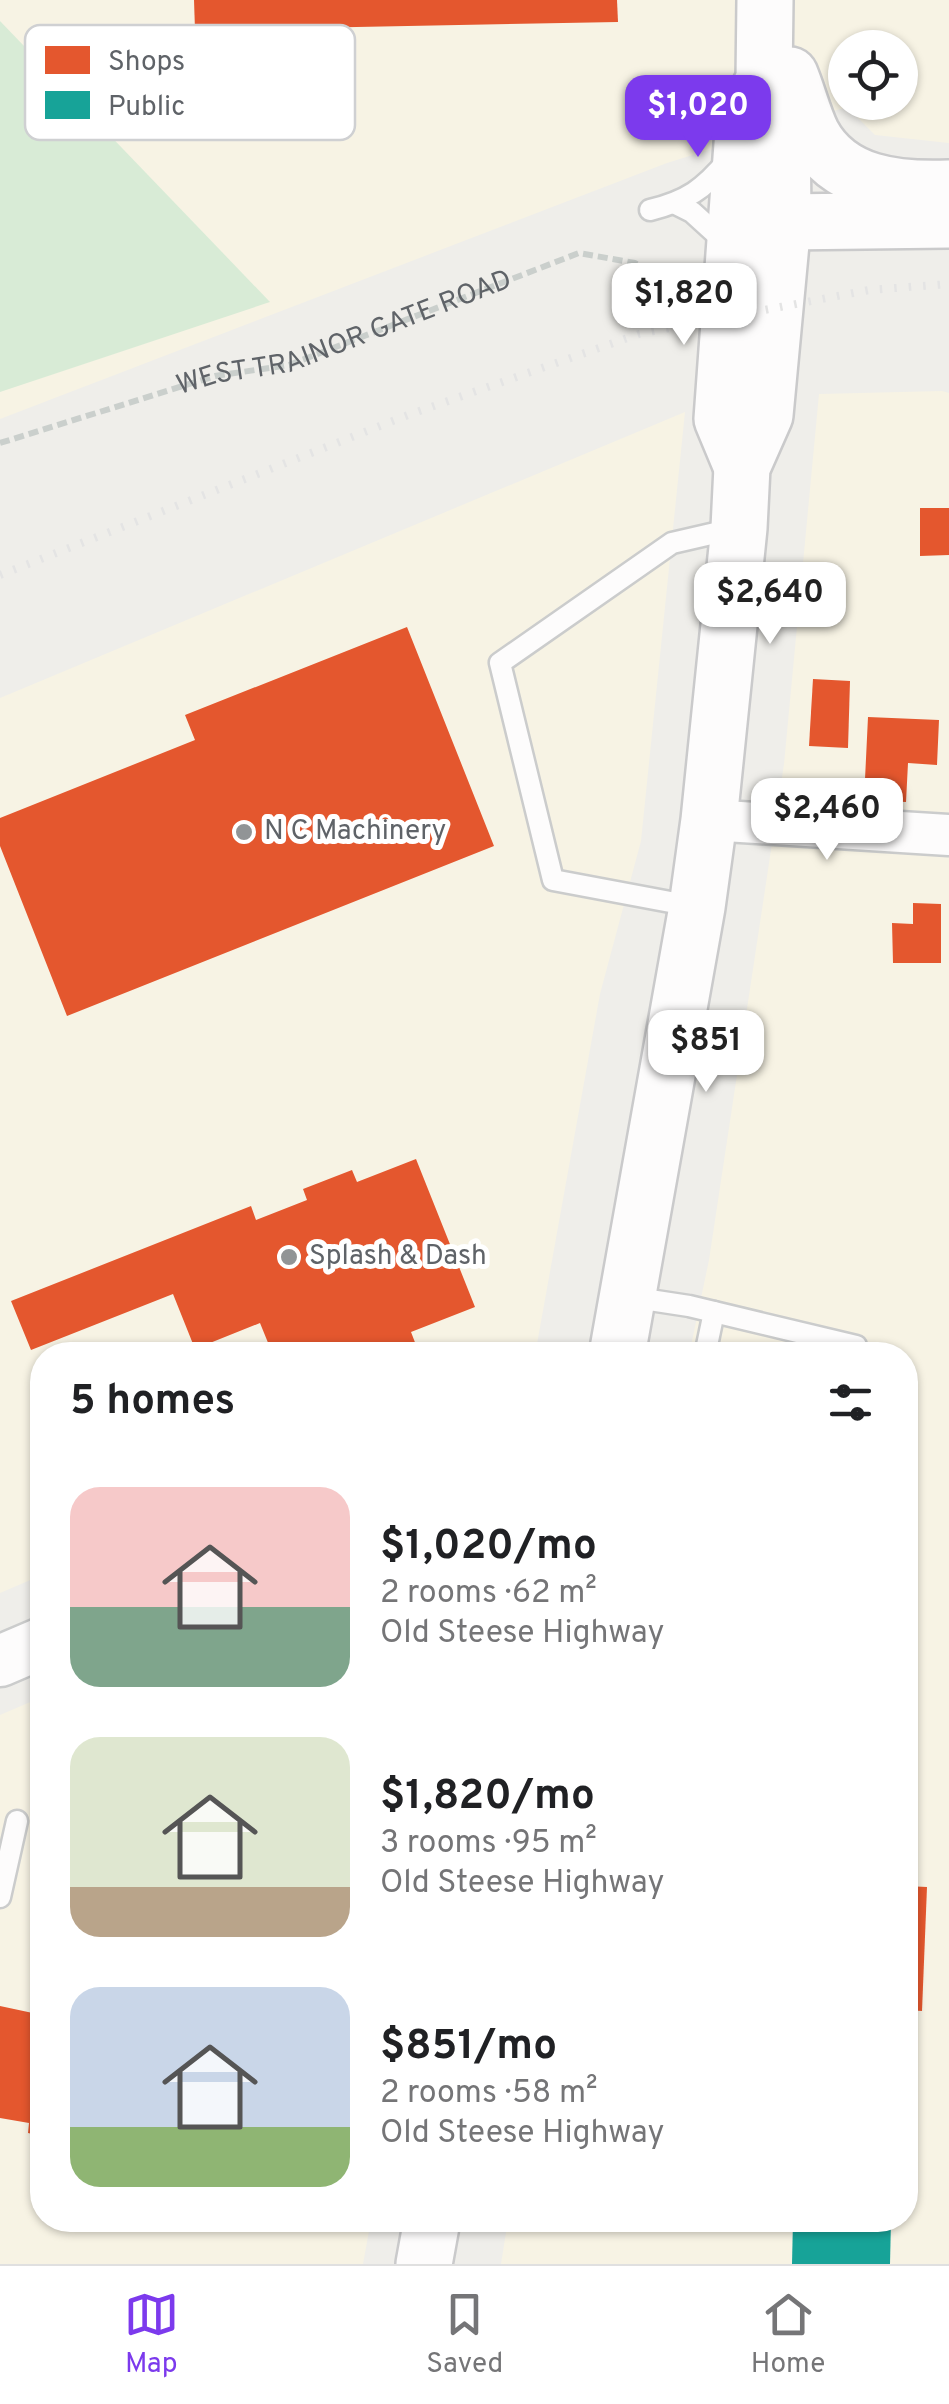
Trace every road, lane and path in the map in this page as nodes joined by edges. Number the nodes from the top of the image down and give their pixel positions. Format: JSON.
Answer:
{"nodes":[{"id":1,"x":756,"y":77,"type":"edge"},
{"id":2,"x":949,"y":188,"type":"edge"},
{"id":3,"x":676,"y":204,"type":"junction"},
{"id":4,"x":650,"y":210,"type":"dead end"},
{"id":5,"x":949,"y":220,"type":"edge"},
{"id":6,"x":782,"y":222,"type":"junction"},
{"id":7,"x":734,"y":252,"type":"junction"},
{"id":8,"x":682,"y":292,"type":"dead end"},
{"id":9,"x":0,"y":443,"type":"edge"},
{"id":10,"x":742,"y":467,"type":"junction"},
{"id":11,"x":740,"y":528,"type":"junction"},
{"id":12,"x":709,"y":820,"type":"junction"},
{"id":13,"x":949,"y":835,"type":"edge"},
{"id":14,"x":697,"y":907,"type":"junction"},
{"id":15,"x":628,"y":1296,"type":"junction"},
{"id":16,"x":714,"y":1312,"type":"junction"},
{"id":17,"x":619,"y":1342,"type":"edge"},
{"id":18,"x":708,"y":1342,"type":"edge"},
{"id":19,"x":839,"y":1342,"type":"edge"},
{"id":20,"x":30,"y":1648,"type":"edge"},
{"id":21,"x":0,"y":1661,"type":"edge"},
{"id":22,"x":17,"y":1821,"type":"dead end"},
{"id":23,"x":0,"y":1897,"type":"edge"},
{"id":24,"x":430,"y":2232,"type":"edge"},
{"id":25,"x":424,"y":2264,"type":"edge"}],
"edges":[{"from":1,"to":2,"type":"main road"},
{"from":1,"to":3,"type":"lane"},
{"from":1,"to":6,"type":"main road"},
{"from":1,"to":7,"type":"main road"},
{"from":3,"to":4,"type":"lane"},
{"from":3,"to":7,"type":"lane"},
{"from":5,"to":6,"type":"main road"},
{"from":6,"to":10,"type":"main road"},
{"from":7,"to":10,"type":"main road"},
{"from":8,"to":9,"type":"path","name":"WEST TRAINOR GATE ROAD"},
{"from":10,"to":11,"type":"main road"},
{"from":11,"to":12,"type":"main road"},
{"from":11,"to":14,"type":"lane"},
{"from":12,"to":13,"type":"street"},
{"from":12,"to":14,"type":"main road"},
{"from":14,"to":15,"type":"main road"},
{"from":15,"to":16,"type":"lane"},
{"from":15,"to":17,"type":"main road"},
{"from":16,"to":18,"type":"lane"},
{"from":16,"to":19,"type":"lane"},
{"from":20,"to":21,"type":"street"},
{"from":22,"to":23,"type":"lane"},
{"from":24,"to":25,"type":"main road"}]}
